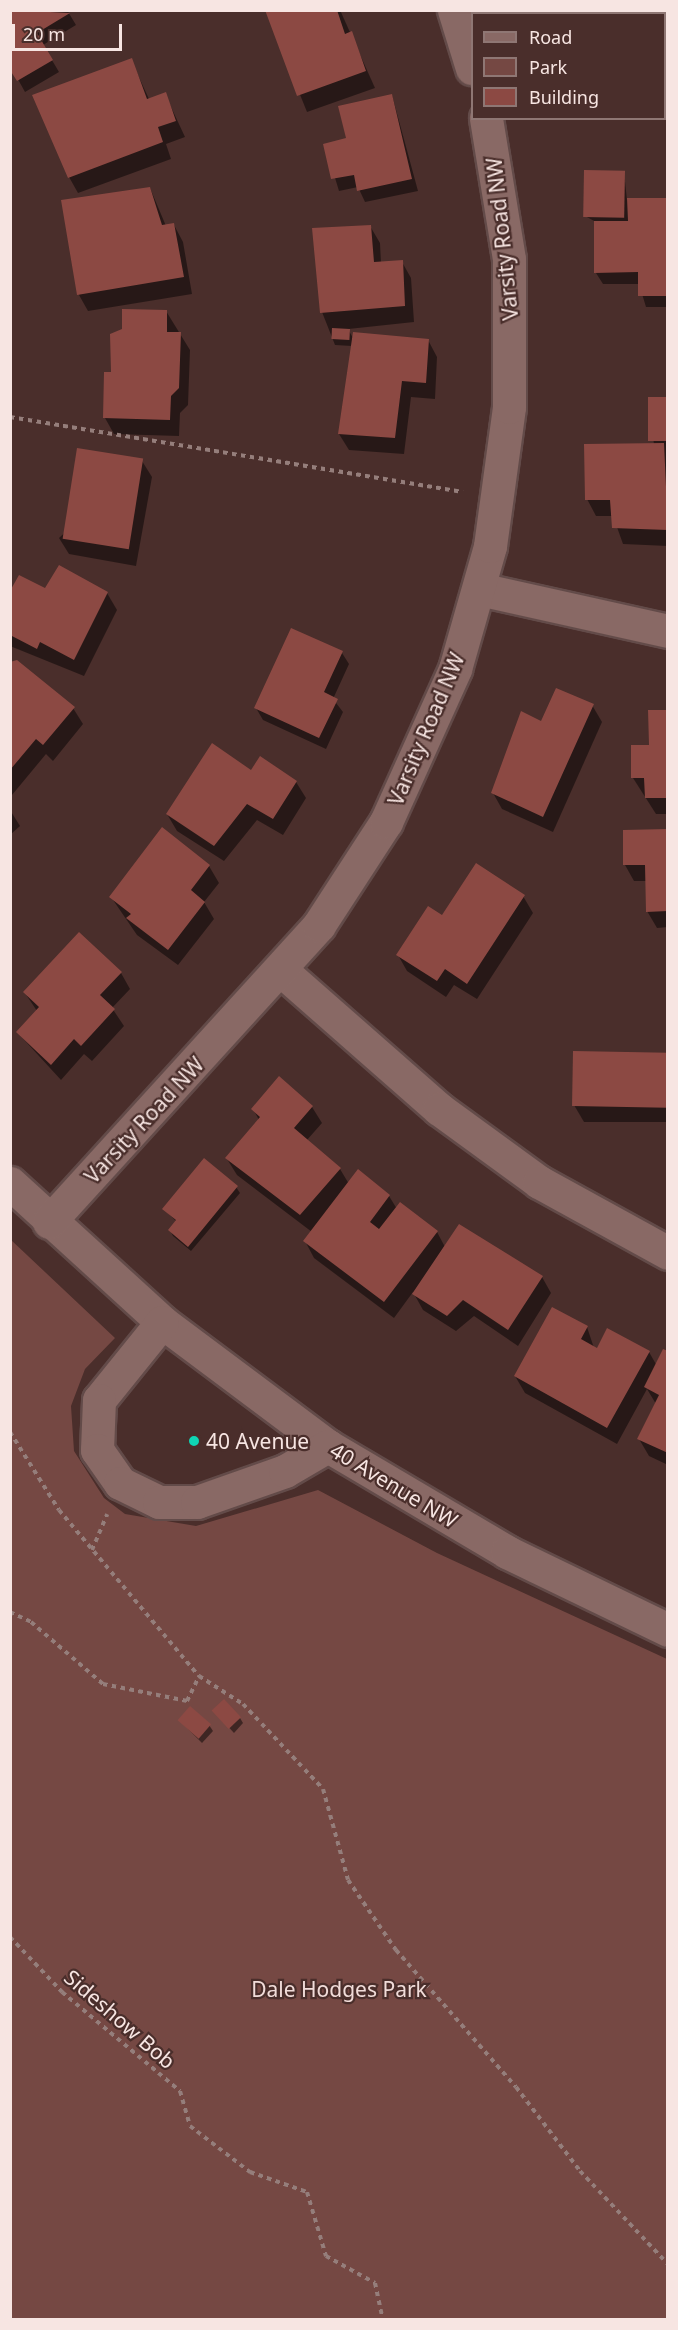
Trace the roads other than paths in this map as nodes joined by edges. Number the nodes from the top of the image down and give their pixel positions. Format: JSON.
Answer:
{"nodes":[{"id":1,"x":454,"y":10,"type":"edge"},
{"id":2,"x":471,"y":65,"type":"edge"},
{"id":3,"x":486,"y":120,"type":"edge"},
{"id":4,"x":479,"y":589,"type":"junction"},
{"id":5,"x":668,"y":631,"type":"edge"},
{"id":6,"x":282,"y":971,"type":"junction"},
{"id":7,"x":10,"y":1183,"type":"edge"},
{"id":8,"x":50,"y":1222,"type":"junction"},
{"id":9,"x":668,"y":1253,"type":"edge"},
{"id":10,"x":162,"y":1322,"type":"junction"},
{"id":11,"x":328,"y":1446,"type":"junction"},
{"id":12,"x":668,"y":1630,"type":"edge"}],
"edges":[{"from":1,"to":2,"type":"street"},
{"from":3,"to":4,"type":"street","name":"Varsity Road NW"},
{"from":4,"to":5,"type":"street"},
{"from":4,"to":6,"type":"street","name":"Varsity Road NW"},
{"from":6,"to":8,"type":"street","name":"Varsity Road NW"},
{"from":6,"to":9,"type":"street"},
{"from":7,"to":8,"type":"street","name":"40 Avenue NW"},
{"from":8,"to":10,"type":"street","name":"40 Avenue NW"},
{"from":10,"to":11,"type":"street","name":"40 Avenue NW"},
{"from":10,"to":11,"type":"street"},
{"from":11,"to":12,"type":"street","name":"40 Avenue NW"}]}
